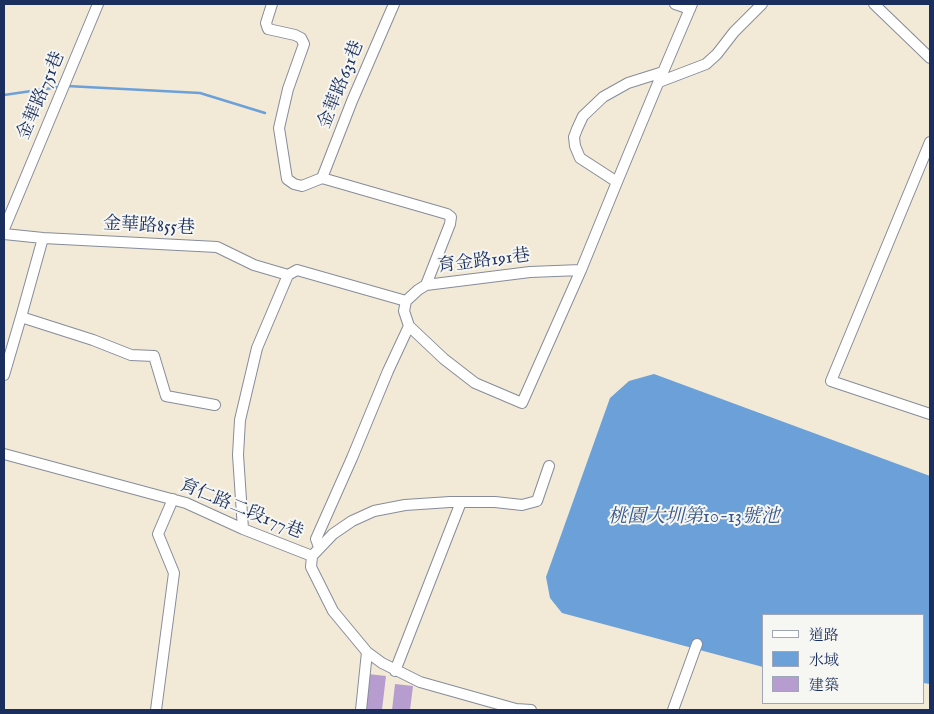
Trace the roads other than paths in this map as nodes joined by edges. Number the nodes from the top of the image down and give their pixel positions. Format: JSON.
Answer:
{"nodes":[{"id":1,"x":98,"y":4,"type":"edge"},
{"id":2,"x":272,"y":4,"type":"edge"},
{"id":3,"x":394,"y":4,"type":"edge"},
{"id":4,"x":675,"y":4,"type":"edge"},
{"id":5,"x":762,"y":4,"type":"edge"},
{"id":6,"x":874,"y":4,"type":"edge"},
{"id":7,"x":691,"y":7,"type":"edge"},
{"id":8,"x":930,"y":58,"type":"edge"},
{"id":9,"x":661,"y":77,"type":"junction"},
{"id":10,"x":930,"y":142,"type":"edge"},
{"id":11,"x":322,"y":178,"type":"junction"},
{"id":12,"x":617,"y":182,"type":"junction"},
{"id":13,"x":4,"y":229,"type":"edge"},
{"id":14,"x":4,"y":234,"type":"edge"},
{"id":15,"x":43,"y":238,"type":"junction"},
{"id":16,"x":581,"y":270,"type":"junction"},
{"id":17,"x":288,"y":275,"type":"junction"},
{"id":18,"x":426,"y":285,"type":"junction"},
{"id":19,"x":406,"y":301,"type":"junction"},
{"id":20,"x":21,"y":317,"type":"junction"},
{"id":21,"x":409,"y":326,"type":"junction"},
{"id":22,"x":4,"y":375,"type":"edge"},
{"id":23,"x":215,"y":405,"type":"dead end"},
{"id":24,"x":930,"y":414,"type":"edge"},
{"id":25,"x":4,"y":454,"type":"edge"},
{"id":26,"x":549,"y":466,"type":"dead end"},
{"id":27,"x":173,"y":499,"type":"junction"},
{"id":28,"x":461,"y":502,"type":"junction"},
{"id":29,"x":243,"y":529,"type":"junction"},
{"id":30,"x":319,"y":546,"type":"junction"},
{"id":31,"x":312,"y":556,"type":"junction"},
{"id":32,"x":697,"y":644,"type":"dead end"},
{"id":33,"x":367,"y":652,"type":"junction"},
{"id":34,"x":395,"y":671,"type":"junction"},
{"id":35,"x":156,"y":710,"type":"edge"},
{"id":36,"x":361,"y":710,"type":"edge"},
{"id":37,"x":531,"y":710,"type":"edge"},
{"id":38,"x":673,"y":710,"type":"edge"}],
"edges":[{"from":1,"to":13,"type":"street","name":"金華路751巷"},
{"from":2,"to":11,"type":"street"},
{"from":3,"to":11,"type":"street","name":"金華路631巷"},
{"from":4,"to":7,"type":"street"},
{"from":5,"to":9,"type":"street"},
{"from":6,"to":8,"type":"street"},
{"from":7,"to":9,"type":"street"},
{"from":9,"to":12,"type":"street"},
{"from":9,"to":12,"type":"street"},
{"from":10,"to":24,"type":"street"},
{"from":11,"to":18,"type":"street"},
{"from":12,"to":16,"type":"street"},
{"from":14,"to":15,"type":"street","name":"金華路855巷"},
{"from":15,"to":17,"type":"street","name":"金華路855巷"},
{"from":15,"to":20,"type":"street"},
{"from":16,"to":18,"type":"street","name":"育金路191巷"},
{"from":16,"to":21,"type":"street"},
{"from":17,"to":19,"type":"street","name":"金華路855巷"},
{"from":17,"to":29,"type":"street"},
{"from":18,"to":19,"type":"street","name":"育金路191巷"},
{"from":19,"to":21,"type":"street"},
{"from":20,"to":22,"type":"street"},
{"from":20,"to":23,"type":"street"},
{"from":21,"to":30,"type":"street"},
{"from":25,"to":27,"type":"street","name":"育仁路二段177巷"},
{"from":26,"to":28,"type":"street","name":"育仁路二段177巷"},
{"from":27,"to":29,"type":"street","name":"育仁路二段177巷"},
{"from":27,"to":35,"type":"street"},
{"from":28,"to":30,"type":"street","name":"育仁路二段177巷"},
{"from":28,"to":34,"type":"street"},
{"from":29,"to":31,"type":"street","name":"育仁路二段177巷"},
{"from":30,"to":31,"type":"street","name":"育仁路二段177巷"},
{"from":31,"to":33,"type":"street"},
{"from":32,"to":38,"type":"street"},
{"from":33,"to":34,"type":"street"},
{"from":33,"to":36,"type":"street"},
{"from":34,"to":37,"type":"street"}]}
